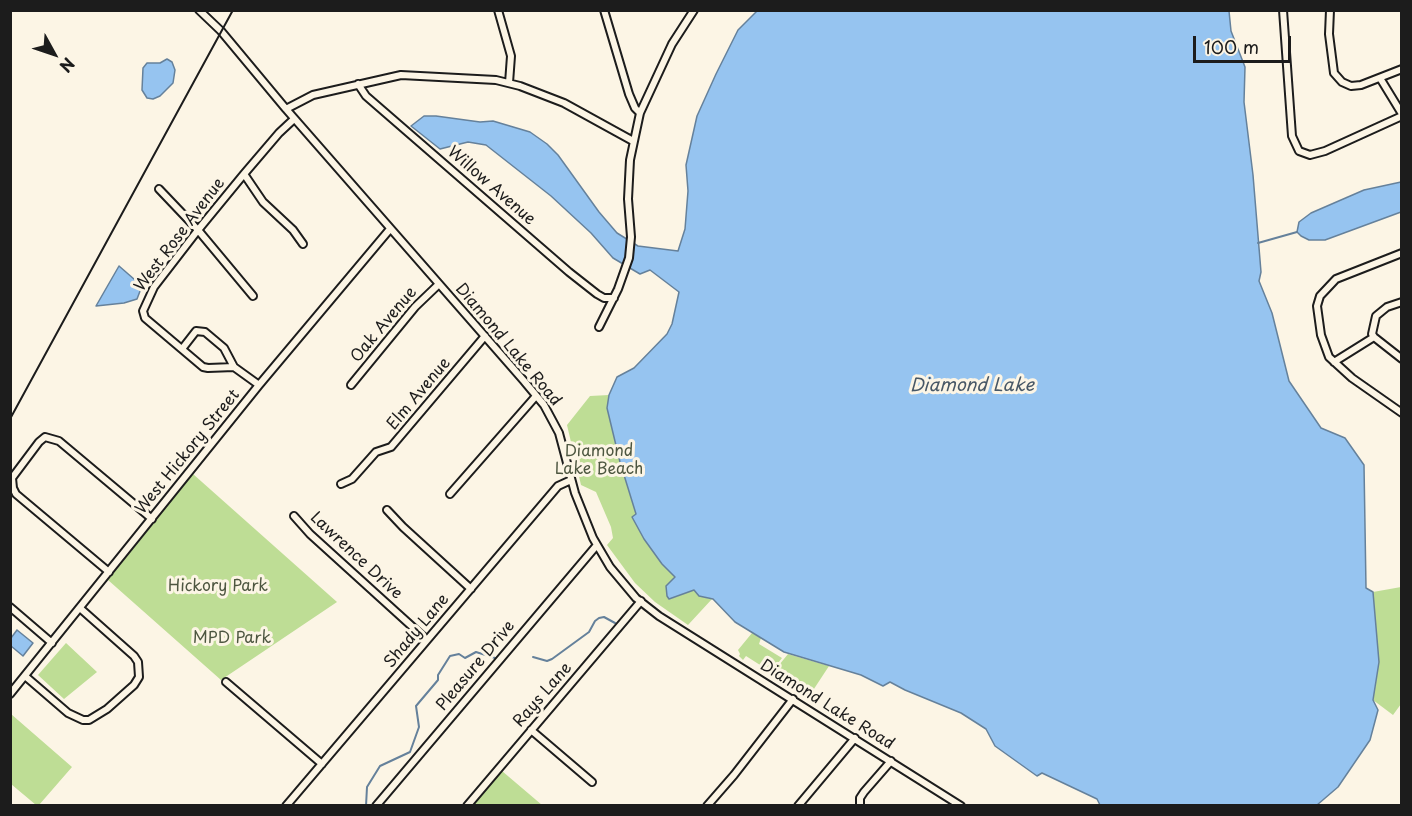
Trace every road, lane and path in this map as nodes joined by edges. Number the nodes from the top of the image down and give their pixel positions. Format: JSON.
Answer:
{"nodes":[{"id":1,"x":199,"y":10,"type":"edge"},
{"id":2,"x":498,"y":10,"type":"edge"},
{"id":3,"x":604,"y":10,"type":"edge"},
{"id":4,"x":694,"y":10,"type":"edge"},
{"id":5,"x":1283,"y":10,"type":"edge"},
{"id":6,"x":1330,"y":10,"type":"edge"},
{"id":7,"x":1401,"y":69,"type":"edge"},
{"id":8,"x":1380,"y":78,"type":"junction"},
{"id":9,"x":509,"y":83,"type":"junction"},
{"id":10,"x":358,"y":84,"type":"junction"},
{"id":11,"x":286,"y":109,"type":"junction"},
{"id":12,"x":640,"y":113,"type":"junction"},
{"id":13,"x":1401,"y":115,"type":"edge"},
{"id":14,"x":294,"y":119,"type":"junction"},
{"id":15,"x":633,"y":141,"type":"junction"},
{"id":16,"x":243,"y":174,"type":"junction"},
{"id":17,"x":159,"y":189,"type":"dead end"},
{"id":18,"x":390,"y":229,"type":"junction"},
{"id":19,"x":198,"y":230,"type":"junction"},
{"id":20,"x":303,"y":244,"type":"dead end"},
{"id":21,"x":1401,"y":253,"type":"edge"},
{"id":22,"x":439,"y":284,"type":"junction"},
{"id":23,"x":253,"y":296,"type":"dead end"},
{"id":24,"x":614,"y":298,"type":"junction"},
{"id":25,"x":1401,"y":302,"type":"edge"},
{"id":26,"x":599,"y":327,"type":"dead end"},
{"id":27,"x":485,"y":336,"type":"junction"},
{"id":28,"x":1374,"y":337,"type":"junction"},
{"id":29,"x":182,"y":349,"type":"junction"},
{"id":30,"x":1401,"y":359,"type":"edge"},
{"id":31,"x":1334,"y":362,"type":"junction"},
{"id":32,"x":234,"y":367,"type":"junction"},
{"id":33,"x":259,"y":385,"type":"junction"},
{"id":34,"x":351,"y":385,"type":"dead end"},
{"id":35,"x":536,"y":396,"type":"junction"},
{"id":36,"x":1401,"y":413,"type":"edge"},
{"id":37,"x":572,"y":480,"type":"junction"},
{"id":38,"x":341,"y":484,"type":"dead end"},
{"id":39,"x":450,"y":494,"type":"dead end"},
{"id":40,"x":387,"y":510,"type":"dead end"},
{"id":41,"x":294,"y":516,"type":"dead end"},
{"id":42,"x":152,"y":519,"type":"junction"},
{"id":43,"x":597,"y":545,"type":"junction"},
{"id":44,"x":109,"y":572,"type":"junction"},
{"id":45,"x":471,"y":589,"type":"junction"},
{"id":46,"x":641,"y":602,"type":"junction"},
{"id":47,"x":10,"y":607,"type":"edge"},
{"id":48,"x":81,"y":609,"type":"junction"},
{"id":49,"x":426,"y":640,"type":"junction"},
{"id":50,"x":52,"y":643,"type":"junction"},
{"id":51,"x":25,"y":676,"type":"junction"},
{"id":52,"x":226,"y":682,"type":"dead end"},
{"id":53,"x":10,"y":694,"type":"edge"},
{"id":54,"x":793,"y":699,"type":"junction"},
{"id":55,"x":531,"y":730,"type":"junction"},
{"id":56,"x":855,"y":738,"type":"junction"},
{"id":57,"x":891,"y":761,"type":"junction"},
{"id":58,"x":322,"y":764,"type":"junction"},
{"id":59,"x":592,"y":782,"type":"dead end"},
{"id":60,"x":286,"y":806,"type":"edge"},
{"id":61,"x":376,"y":806,"type":"edge"},
{"id":62,"x":466,"y":806,"type":"edge"},
{"id":63,"x":707,"y":806,"type":"edge"},
{"id":64,"x":798,"y":806,"type":"edge"},
{"id":65,"x":860,"y":806,"type":"edge"},
{"id":66,"x":961,"y":806,"type":"edge"}],
"edges":[{"from":1,"to":11,"type":"street","name":"Diamond Lake Road"},
{"from":2,"to":9,"type":"street"},
{"from":3,"to":12,"type":"street"},
{"from":4,"to":12,"type":"street"},
{"from":5,"to":13,"type":"street"},
{"from":6,"to":8,"type":"street"},
{"from":7,"to":8,"type":"street"},
{"from":8,"to":13,"type":"street"},
{"from":9,"to":10,"type":"street"},
{"from":9,"to":15,"type":"street"},
{"from":10,"to":11,"type":"street"},
{"from":10,"to":24,"type":"street","name":"Willow Avenue"},
{"from":11,"to":14,"type":"street","name":"Diamond Lake Road"},
{"from":12,"to":15,"type":"street"},
{"from":14,"to":16,"type":"street","name":"West Rose Avenue"},
{"from":14,"to":18,"type":"street","name":"Diamond Lake Road"},
{"from":15,"to":24,"type":"street"},
{"from":16,"to":19,"type":"street","name":"West Rose Avenue"},
{"from":16,"to":20,"type":"street"},
{"from":17,"to":19,"type":"street"},
{"from":18,"to":22,"type":"street","name":"Diamond Lake Road"},
{"from":18,"to":33,"type":"street","name":"West Hickory Street"},
{"from":19,"to":23,"type":"street"},
{"from":19,"to":29,"type":"street","name":"West Rose Avenue"},
{"from":21,"to":31,"type":"street"},
{"from":22,"to":27,"type":"street","name":"Diamond Lake Road"},
{"from":22,"to":34,"type":"street","name":"Oak Avenue"},
{"from":24,"to":26,"type":"street"},
{"from":25,"to":28,"type":"street"},
{"from":27,"to":35,"type":"street","name":"Diamond Lake Road"},
{"from":27,"to":38,"type":"street","name":"Elm Avenue"},
{"from":28,"to":30,"type":"street"},
{"from":28,"to":31,"type":"street"},
{"from":29,"to":32,"type":"street","name":"West Rose Avenue"},
{"from":29,"to":32,"type":"street"},
{"from":31,"to":36,"type":"street"},
{"from":32,"to":33,"type":"street"},
{"from":33,"to":42,"type":"street","name":"West Hickory Street"},
{"from":35,"to":37,"type":"street","name":"Diamond Lake Road"},
{"from":35,"to":39,"type":"street"},
{"from":37,"to":43,"type":"street","name":"Diamond Lake Road"},
{"from":37,"to":45,"type":"street","name":"Shady Lane"},
{"from":40,"to":45,"type":"street"},
{"from":41,"to":49,"type":"street","name":"Lawrence Drive"},
{"from":42,"to":44,"type":"street","name":"West Hickory Street"},
{"from":42,"to":44,"type":"street"},
{"from":43,"to":46,"type":"street","name":"Diamond Lake Road"},
{"from":43,"to":61,"type":"street","name":"Pleasure Drive"},
{"from":44,"to":48,"type":"street","name":"West Hickory Street"},
{"from":45,"to":49,"type":"street","name":"Shady Lane"},
{"from":46,"to":54,"type":"street","name":"Diamond Lake Road"},
{"from":46,"to":55,"type":"street","name":"Rays Lane"},
{"from":47,"to":50,"type":"street"},
{"from":48,"to":50,"type":"street","name":"West Hickory Street"},
{"from":48,"to":51,"type":"street"},
{"from":49,"to":58,"type":"street","name":"Shady Lane"},
{"from":50,"to":51,"type":"street","name":"West Hickory Street"},
{"from":51,"to":53,"type":"street","name":"West Hickory Street"},
{"from":52,"to":58,"type":"street"},
{"from":54,"to":56,"type":"street","name":"Diamond Lake Road"},
{"from":54,"to":63,"type":"street"},
{"from":55,"to":59,"type":"street"},
{"from":55,"to":62,"type":"street","name":"Rays Lane"},
{"from":56,"to":57,"type":"street","name":"Diamond Lake Road"},
{"from":56,"to":64,"type":"street"},
{"from":57,"to":65,"type":"street"},
{"from":57,"to":66,"type":"street","name":"Diamond Lake Road"},
{"from":58,"to":60,"type":"street","name":"Shady Lane"}]}
